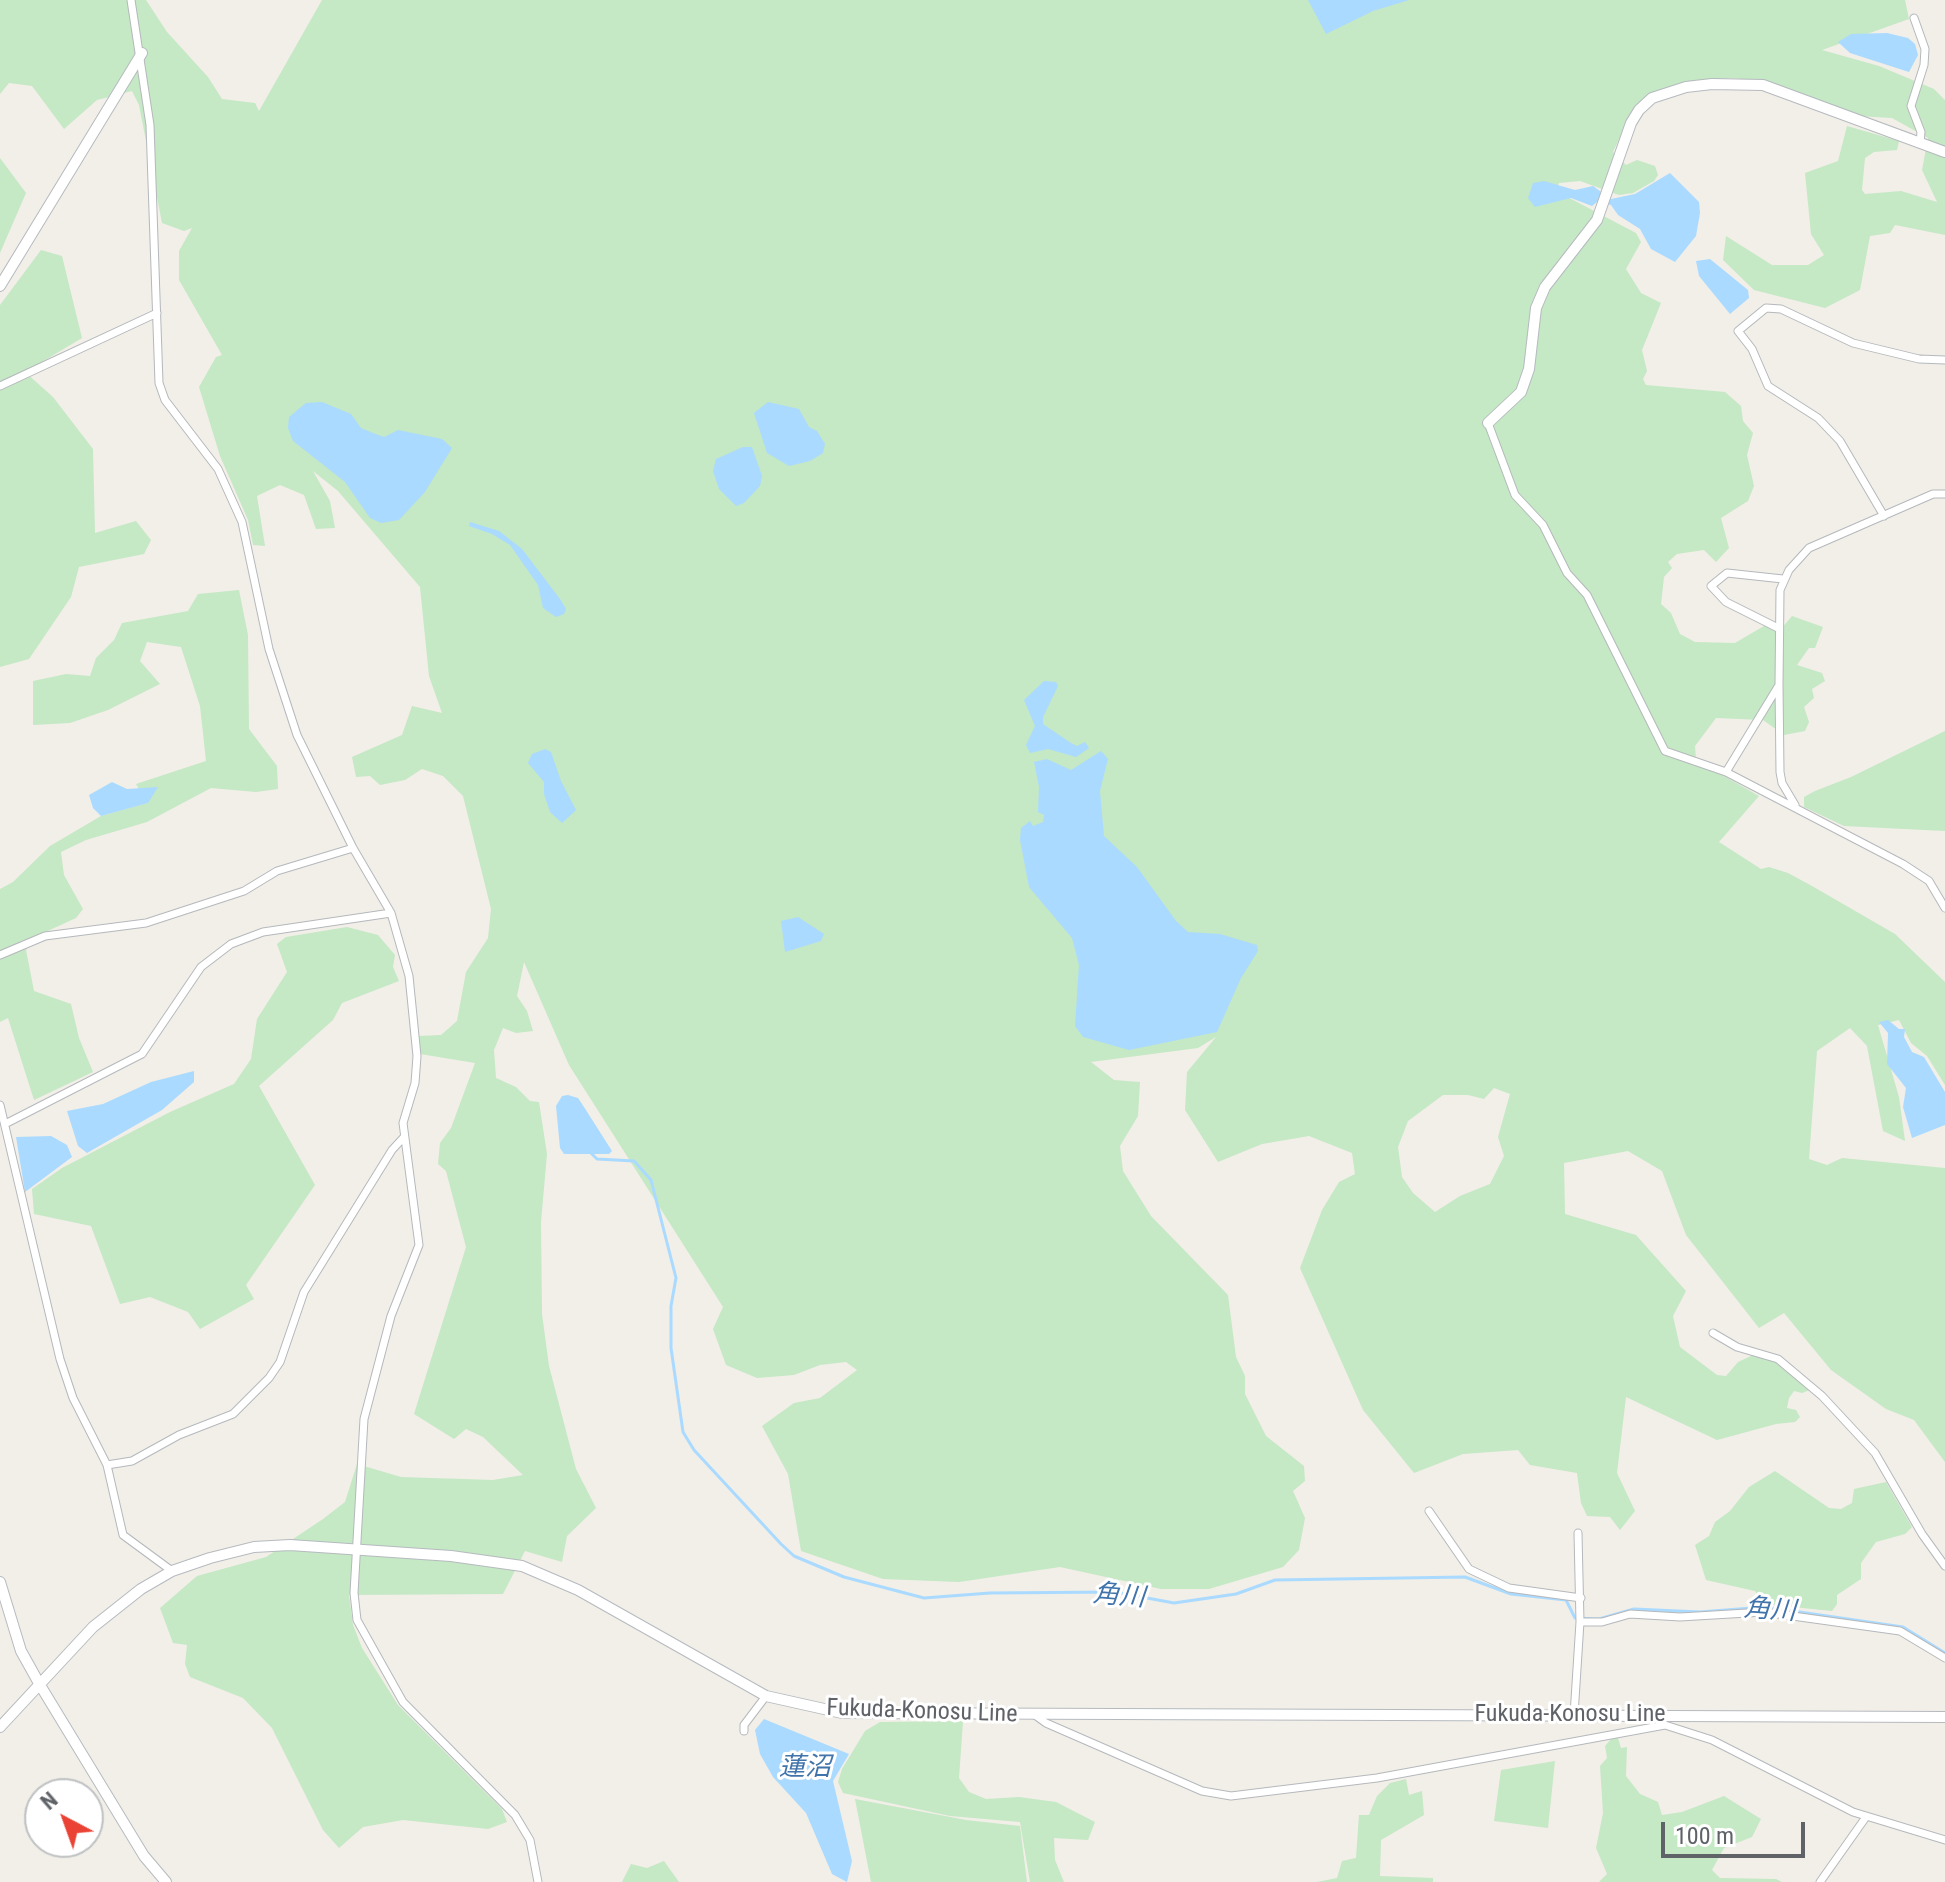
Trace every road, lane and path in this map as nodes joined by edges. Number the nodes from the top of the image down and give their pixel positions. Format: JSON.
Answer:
{"nodes":[{"id":1,"x":131,"y":0,"type":"edge"},
{"id":2,"x":1914,"y":18,"type":"dead end"},
{"id":3,"x":142,"y":53,"type":"junction"},
{"id":4,"x":1920,"y":143,"type":"junction"},
{"id":5,"x":1945,"y":152,"type":"edge"},
{"id":6,"x":0,"y":286,"type":"edge"},
{"id":7,"x":157,"y":313,"type":"junction"},
{"id":8,"x":1945,"y":360,"type":"edge"},
{"id":9,"x":0,"y":386,"type":"edge"},
{"id":10,"x":1488,"y":423,"type":"joint"},
{"id":11,"x":1945,"y":494,"type":"edge"},
{"id":12,"x":1884,"y":516,"type":"junction"},
{"id":13,"x":1783,"y":579,"type":"junction"},
{"id":14,"x":1778,"y":628,"type":"junction"},
{"id":15,"x":1779,"y":685,"type":"junction"},
{"id":16,"x":1726,"y":772,"type":"junction"},
{"id":17,"x":1797,"y":806,"type":"junction"},
{"id":18,"x":353,"y":848,"type":"junction"},
{"id":19,"x":1945,"y":908,"type":"edge"},
{"id":20,"x":391,"y":913,"type":"junction"},
{"id":21,"x":0,"y":955,"type":"edge"},
{"id":22,"x":0,"y":1105,"type":"edge"},
{"id":23,"x":5,"y":1124,"type":"junction"},
{"id":24,"x":404,"y":1137,"type":"junction"},
{"id":25,"x":1713,"y":1333,"type":"dead end"},
{"id":26,"x":107,"y":1465,"type":"junction"},
{"id":27,"x":1429,"y":1511,"type":"dead end"},
{"id":28,"x":1578,"y":1533,"type":"dead end"},
{"id":29,"x":358,"y":1549,"type":"junction"},
{"id":30,"x":1945,"y":1566,"type":"edge"},
{"id":31,"x":172,"y":1571,"type":"junction"},
{"id":32,"x":0,"y":1582,"type":"edge"},
{"id":33,"x":1581,"y":1598,"type":"junction"},
{"id":34,"x":1580,"y":1622,"type":"junction"},
{"id":35,"x":1945,"y":1658,"type":"edge"},
{"id":36,"x":40,"y":1685,"type":"junction"},
{"id":37,"x":766,"y":1696,"type":"junction"},
{"id":38,"x":1035,"y":1715,"type":"junction"},
{"id":39,"x":1574,"y":1715,"type":"junction"},
{"id":40,"x":1945,"y":1717,"type":"edge"},
{"id":41,"x":1666,"y":1720,"type":"junction"},
{"id":42,"x":2,"y":1722,"type":"edge"},
{"id":43,"x":744,"y":1731,"type":"dead end"},
{"id":44,"x":1866,"y":1817,"type":"junction"},
{"id":45,"x":1945,"y":1840,"type":"edge"},
{"id":46,"x":166,"y":1882,"type":"edge"},
{"id":47,"x":538,"y":1882,"type":"edge"},
{"id":48,"x":1820,"y":1882,"type":"edge"}],
"edges":[{"from":1,"to":3,"type":"street"},
{"from":2,"to":4,"type":"street"},
{"from":3,"to":6,"type":"main road"},
{"from":3,"to":7,"type":"street"},
{"from":4,"to":5,"type":"main road"},
{"from":4,"to":10,"type":"main road"},
{"from":7,"to":9,"type":"street"},
{"from":7,"to":18,"type":"street"},
{"from":8,"to":12,"type":"street"},
{"from":10,"to":16,"type":"street"},
{"from":11,"to":12,"type":"street"},
{"from":12,"to":13,"type":"street"},
{"from":13,"to":14,"type":"street"},
{"from":13,"to":14,"type":"street"},
{"from":14,"to":15,"type":"street"},
{"from":15,"to":16,"type":"street"},
{"from":15,"to":17,"type":"street"},
{"from":16,"to":17,"type":"street"},
{"from":17,"to":19,"type":"street"},
{"from":18,"to":20,"type":"street"},
{"from":18,"to":21,"type":"street"},
{"from":20,"to":23,"type":"street"},
{"from":20,"to":24,"type":"street"},
{"from":22,"to":23,"type":"street"},
{"from":23,"to":26,"type":"street"},
{"from":24,"to":26,"type":"street"},
{"from":24,"to":29,"type":"street"},
{"from":25,"to":30,"type":"street"},
{"from":26,"to":31,"type":"street"},
{"from":27,"to":33,"type":"street"},
{"from":28,"to":33,"type":"street"},
{"from":29,"to":31,"type":"main road","name":"Fukuda-Konosu Line"},
{"from":29,"to":37,"type":"main road","name":"Fukuda-Konosu Line"},
{"from":29,"to":47,"type":"street"},
{"from":31,"to":36,"type":"main road","name":"Fukuda-Konosu Line"},
{"from":32,"to":36,"type":"main road"},
{"from":33,"to":34,"type":"street"},
{"from":34,"to":35,"type":"street"},
{"from":34,"to":39,"type":"street"},
{"from":36,"to":42,"type":"main road","name":"Fukuda-Konosu Line"},
{"from":36,"to":46,"type":"main road"},
{"from":37,"to":38,"type":"main road","name":"Fukuda-Konosu Line"},
{"from":37,"to":43,"type":"street"},
{"from":38,"to":39,"type":"main road","name":"Fukuda-Konosu Line"},
{"from":38,"to":41,"type":"street"},
{"from":39,"to":41,"type":"main road","name":"Fukuda-Konosu Line"},
{"from":40,"to":41,"type":"main road","name":"Fukuda-Konosu Line"},
{"from":41,"to":44,"type":"street"},
{"from":44,"to":45,"type":"street"},
{"from":44,"to":48,"type":"street"}]}
